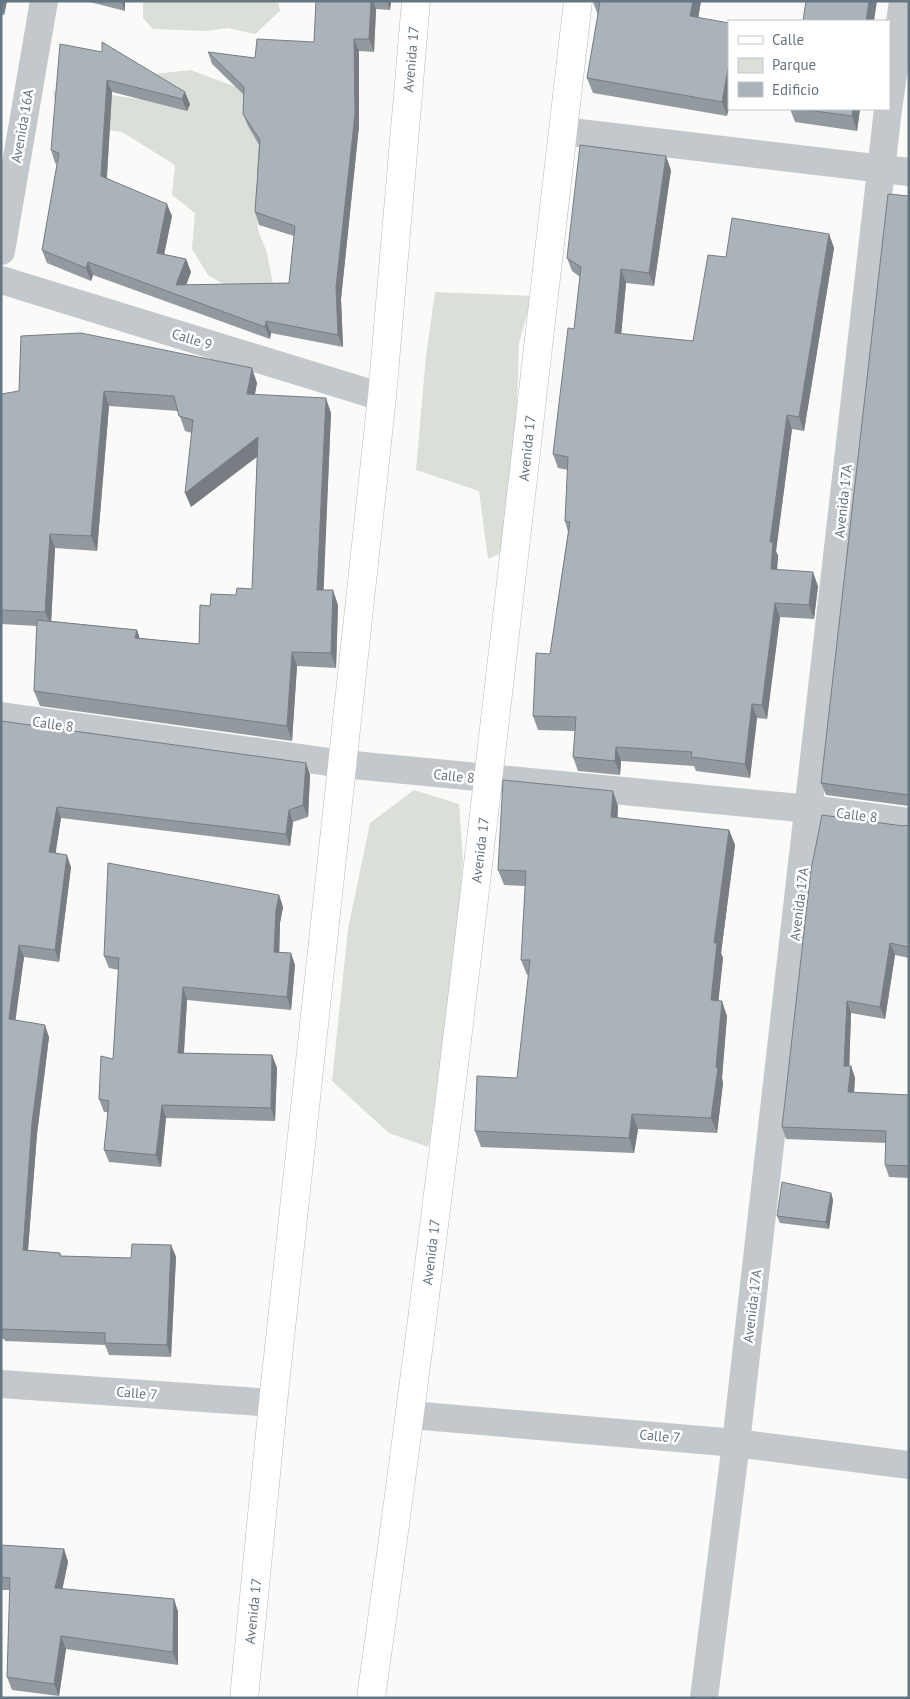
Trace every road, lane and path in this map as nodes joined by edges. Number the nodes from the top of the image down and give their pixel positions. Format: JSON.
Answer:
{"nodes":[{"id":1,"x":44,"y":1,"type":"edge"},
{"id":2,"x":416,"y":1,"type":"edge"},
{"id":3,"x":578,"y":1,"type":"edge"},
{"id":4,"x":903,"y":1,"type":"edge"},
{"id":5,"x":890,"y":96,"type":"edge"},
{"id":6,"x":888,"y":110,"type":"edge"},
{"id":7,"x":563,"y":131,"type":"junction"},
{"id":8,"x":880,"y":168,"type":"junction"},
{"id":9,"x":909,"y":172,"type":"edge"},
{"id":10,"x":1,"y":251,"type":"edge"},
{"id":11,"x":1,"y":280,"type":"edge"},
{"id":12,"x":382,"y":397,"type":"junction"},
{"id":13,"x":1,"y":716,"type":"edge"},
{"id":14,"x":343,"y":764,"type":"junction"},
{"id":15,"x":489,"y":779,"type":"junction"},
{"id":16,"x":810,"y":809,"type":"junction"},
{"id":17,"x":909,"y":822,"type":"edge"},
{"id":18,"x":1,"y":1384,"type":"edge"},
{"id":19,"x":273,"y":1403,"type":"junction"},
{"id":20,"x":411,"y":1415,"type":"junction"},
{"id":21,"x":736,"y":1443,"type":"junction"},
{"id":22,"x":909,"y":1465,"type":"edge"},
{"id":23,"x":244,"y":1698,"type":"edge"},
{"id":24,"x":371,"y":1698,"type":"edge"},
{"id":25,"x":704,"y":1698,"type":"edge"}],
"edges":[{"from":1,"to":10,"type":"street","name":"Avenida 16A"},
{"from":2,"to":12,"type":"main road","name":"Avenida 17"},
{"from":3,"to":7,"type":"main road","name":"Avenida 17"},
{"from":4,"to":5,"type":"street"},
{"from":6,"to":8,"type":"street","name":"Avenida 17A"},
{"from":7,"to":8,"type":"street"},
{"from":7,"to":15,"type":"main road","name":"Avenida 17"},
{"from":8,"to":9,"type":"street"},
{"from":8,"to":16,"type":"street","name":"Avenida 17A"},
{"from":11,"to":12,"type":"street","name":"Calle 9"},
{"from":12,"to":14,"type":"main road","name":"Avenida 17"},
{"from":13,"to":14,"type":"street","name":"Calle 8"},
{"from":14,"to":15,"type":"street","name":"Calle 8"},
{"from":14,"to":19,"type":"main road","name":"Avenida 17"},
{"from":15,"to":16,"type":"street","name":"Calle 8"},
{"from":15,"to":20,"type":"main road","name":"Avenida 17"},
{"from":16,"to":17,"type":"street","name":"Calle 8"},
{"from":16,"to":21,"type":"street","name":"Avenida 17A"},
{"from":18,"to":19,"type":"street","name":"Calle 7"},
{"from":19,"to":23,"type":"main road","name":"Avenida 17"},
{"from":20,"to":21,"type":"street","name":"Calle 7"},
{"from":20,"to":24,"type":"main road","name":"Avenida 17"},
{"from":21,"to":22,"type":"street","name":"Calle 7"},
{"from":21,"to":25,"type":"street","name":"Avenida 17A"}]}
